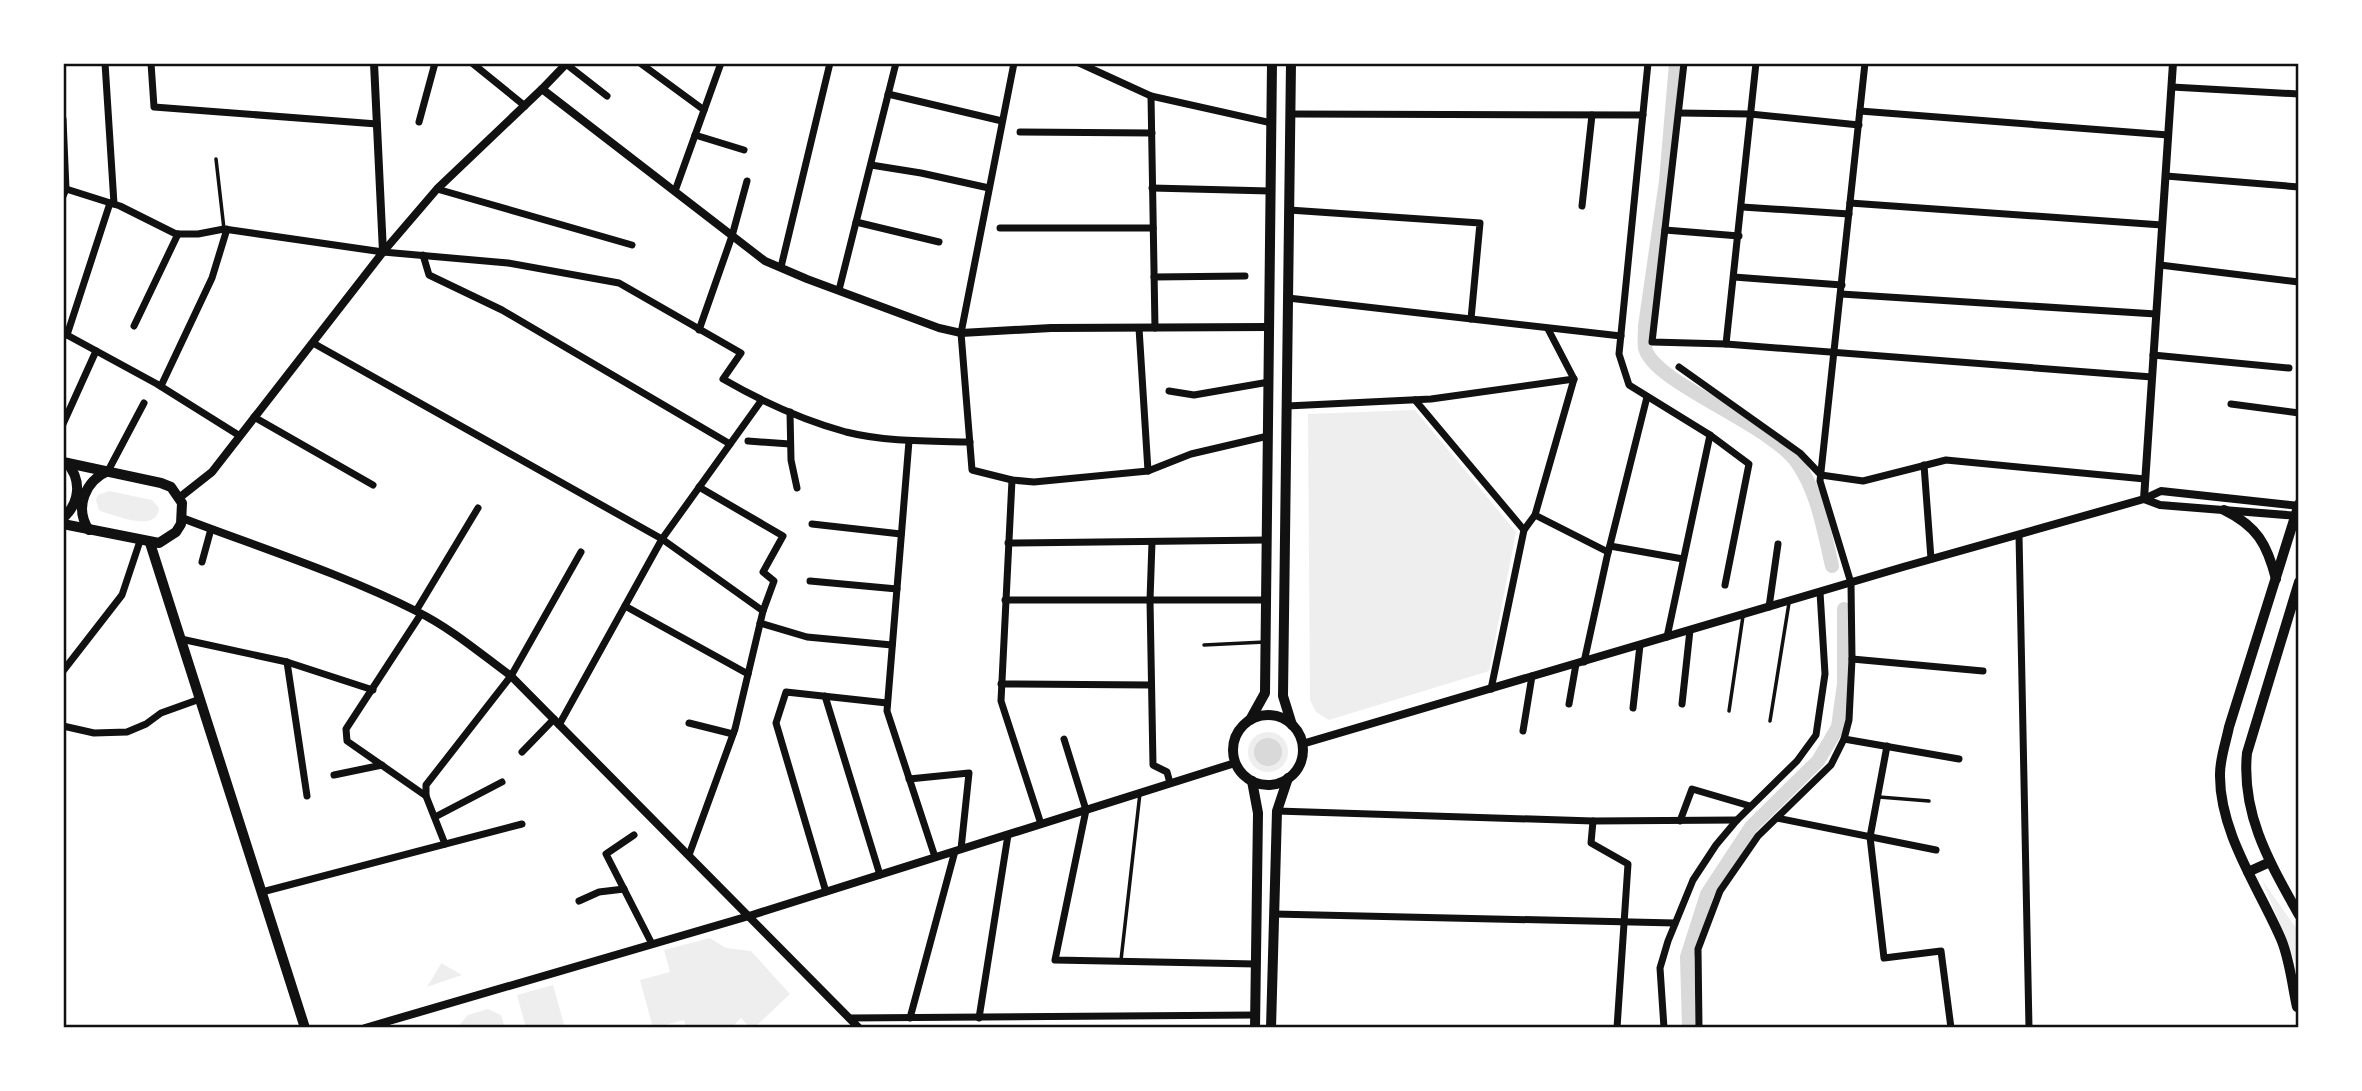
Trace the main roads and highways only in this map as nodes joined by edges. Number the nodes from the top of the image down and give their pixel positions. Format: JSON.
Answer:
{"nodes":[{"id":1,"x":1272,"y":63,"type":"edge"},
{"id":2,"x":1292,"y":63,"type":"edge"},
{"id":3,"x":65,"y":462,"type":"edge"},
{"id":4,"x":108,"y":471,"type":"junction"},
{"id":5,"x":1267,"y":477,"type":"junction"},
{"id":6,"x":1286,"y":478,"type":"junction"},
{"id":7,"x":2224,"y":510,"type":"road end"},
{"id":8,"x":2298,"y":510,"type":"edge"},
{"id":9,"x":63,"y":518,"type":"edge"},
{"id":10,"x":63,"y":524,"type":"edge"},
{"id":11,"x":89,"y":530,"type":"junction"},
{"id":12,"x":145,"y":542,"type":"junction"},
{"id":13,"x":2276,"y":580,"type":"junction"},
{"id":14,"x":2299,"y":582,"type":"edge"},
{"id":15,"x":1250,"y":720,"type":"junction"},
{"id":16,"x":1292,"y":725,"type":"junction"},
{"id":17,"x":1288,"y":778,"type":"junction"},
{"id":18,"x":1252,"y":781,"type":"junction"},
{"id":19,"x":2270,"y":862,"type":"junction"},
{"id":20,"x":2248,"y":872,"type":"junction"},
{"id":21,"x":2299,"y":915,"type":"edge"},
{"id":22,"x":2299,"y":990,"type":"edge"},
{"id":23,"x":2298,"y":1010,"type":"edge"},
{"id":24,"x":305,"y":1028,"type":"edge"},
{"id":25,"x":1255,"y":1028,"type":"edge"},
{"id":26,"x":1271,"y":1028,"type":"edge"}],
"edges":[{"from":1,"to":5,"type":"main road"},
{"from":2,"to":6,"type":"main road"},
{"from":3,"to":4,"type":"main road"},
{"from":3,"to":9,"type":"main road"},
{"from":4,"to":11,"type":"main road"},
{"from":4,"to":12,"type":"main road"},
{"from":5,"to":6,"type":"main road"},
{"from":5,"to":15,"type":"main road"},
{"from":6,"to":16,"type":"main road"},
{"from":7,"to":13,"type":"main road"},
{"from":8,"to":13,"type":"main road"},
{"from":10,"to":11,"type":"main road"},
{"from":11,"to":12,"type":"main road"},
{"from":12,"to":24,"type":"main road"},
{"from":13,"to":20,"type":"main road"},
{"from":14,"to":19,"type":"main road"},
{"from":15,"to":16,"type":"main road"},
{"from":15,"to":18,"type":"main road"},
{"from":16,"to":17,"type":"main road"},
{"from":17,"to":18,"type":"main road"},
{"from":17,"to":26,"type":"main road"},
{"from":18,"to":25,"type":"main road"},
{"from":19,"to":20,"type":"main road"},
{"from":19,"to":21,"type":"main road"},
{"from":20,"to":23,"type":"main road"},
{"from":22,"to":23,"type":"main road"}]}
